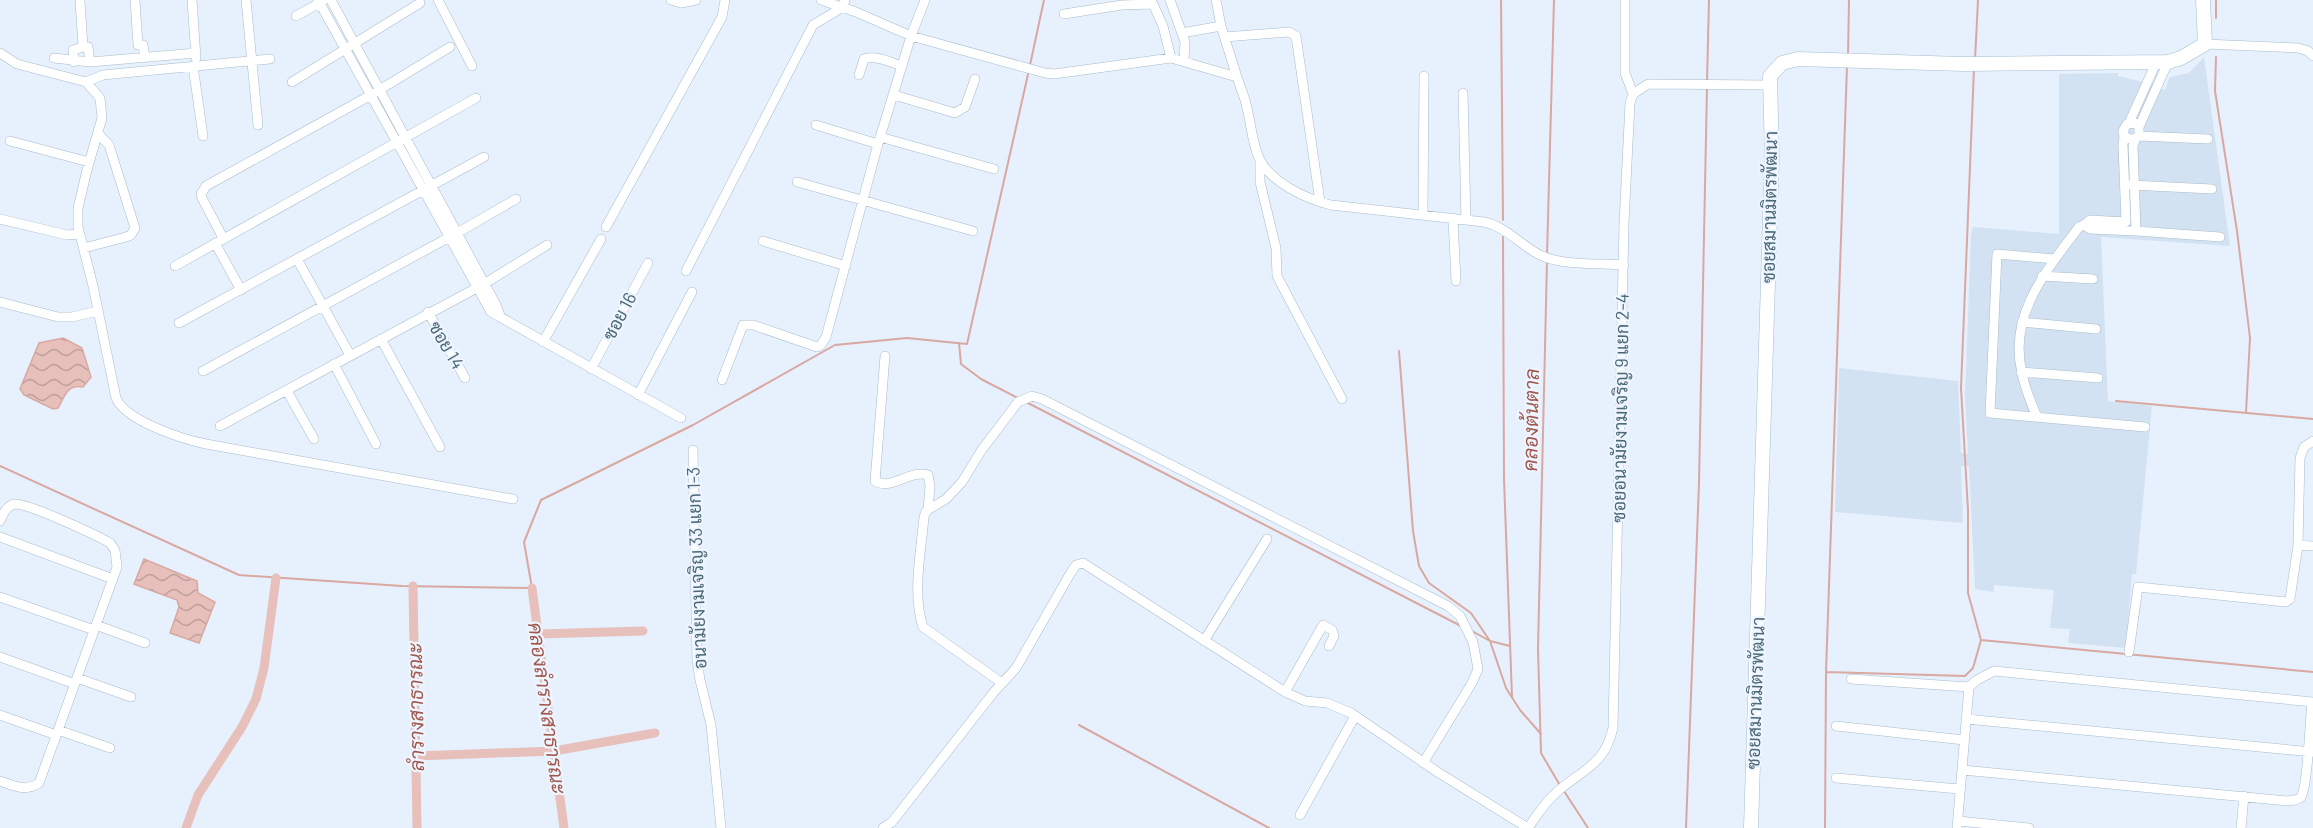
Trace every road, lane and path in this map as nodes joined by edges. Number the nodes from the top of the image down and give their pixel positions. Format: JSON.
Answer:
{"nodes":[{"id":1,"x":135,"y":0,"type":"edge"},
{"id":2,"x":192,"y":0,"type":"edge"},
{"id":3,"x":246,"y":0,"type":"edge"},
{"id":4,"x":331,"y":0,"type":"edge"},
{"id":5,"x":438,"y":0,"type":"edge"},
{"id":6,"x":671,"y":0,"type":"edge"},
{"id":7,"x":696,"y":0,"type":"edge"},
{"id":8,"x":726,"y":0,"type":"edge"},
{"id":9,"x":821,"y":0,"type":"edge"},
{"id":10,"x":925,"y":0,"type":"edge"},
{"id":11,"x":1183,"y":0,"type":"edge"},
{"id":12,"x":1216,"y":0,"type":"edge"},
{"id":13,"x":1625,"y":0,"type":"edge"},
{"id":14,"x":2203,"y":0,"type":"edge"},
{"id":15,"x":80,"y":1,"type":"edge"},
{"id":16,"x":321,"y":1,"type":"edge"},
{"id":17,"x":1152,"y":2,"type":"edge"},
{"id":18,"x":1171,"y":2,"type":"edge"},
{"id":19,"x":420,"y":3,"type":"dead end"},
{"id":20,"x":844,"y":3,"type":"edge"},
{"id":21,"x":1064,"y":14,"type":"dead end"},
{"id":22,"x":296,"y":16,"type":"dead end"},
{"id":23,"x":1221,"y":26,"type":"junction"},
{"id":24,"x":1182,"y":33,"type":"junction"},
{"id":25,"x":911,"y":36,"type":"junction"},
{"id":26,"x":1225,"y":37,"type":"junction"},
{"id":27,"x":356,"y":43,"type":"junction"},
{"id":28,"x":2205,"y":44,"type":"junction"},
{"id":29,"x":138,"y":45,"type":"junction"},
{"id":30,"x":83,"y":46,"type":"junction"},
{"id":31,"x":450,"y":47,"type":"dead end"},
{"id":32,"x":345,"y":48,"type":"junction"},
{"id":33,"x":0,"y":53,"type":"edge"},
{"id":34,"x":196,"y":53,"type":"junction"},
{"id":35,"x":2313,"y":56,"type":"edge"},
{"id":36,"x":145,"y":57,"type":"junction"},
{"id":37,"x":54,"y":58,"type":"dead end"},
{"id":38,"x":1171,"y":58,"type":"junction"},
{"id":39,"x":131,"y":59,"type":"junction"},
{"id":40,"x":270,"y":59,"type":"dead end"},
{"id":41,"x":252,"y":61,"type":"junction"},
{"id":42,"x":1184,"y":61,"type":"junction"},
{"id":43,"x":74,"y":62,"type":"junction"},
{"id":44,"x":90,"y":62,"type":"junction"},
{"id":45,"x":2162,"y":62,"type":"junction"},
{"id":46,"x":195,"y":66,"type":"junction"},
{"id":47,"x":472,"y":66,"type":"dead end"},
{"id":48,"x":902,"y":66,"type":"junction"},
{"id":49,"x":859,"y":75,"type":"dead end"},
{"id":50,"x":1424,"y":76,"type":"dead end"},
{"id":51,"x":1237,"y":77,"type":"junction"},
{"id":52,"x":975,"y":79,"type":"dead end"},
{"id":53,"x":86,"y":82,"type":"junction"},
{"id":54,"x":292,"y":82,"type":"dead end"},
{"id":55,"x":1770,"y":85,"type":"junction"},
{"id":56,"x":375,"y":93,"type":"junction"},
{"id":57,"x":1463,"y":93,"type":"dead end"},
{"id":58,"x":1633,"y":94,"type":"junction"},
{"id":59,"x":894,"y":95,"type":"junction"},
{"id":60,"x":476,"y":98,"type":"dead end"},
{"id":61,"x":2129,"y":123,"type":"junction"},
{"id":62,"x":258,"y":125,"type":"dead end"},
{"id":63,"x":816,"y":125,"type":"dead end"},
{"id":64,"x":98,"y":134,"type":"junction"},
{"id":65,"x":2138,"y":134,"type":"junction"},
{"id":66,"x":203,"y":136,"type":"dead end"},
{"id":67,"x":2124,"y":136,"type":"junction"},
{"id":68,"x":2208,"y":139,"type":"dead end"},
{"id":69,"x":401,"y":140,"type":"junction"},
{"id":70,"x":10,"y":141,"type":"dead end"},
{"id":71,"x":879,"y":141,"type":"junction"},
{"id":72,"x":484,"y":158,"type":"dead end"},
{"id":73,"x":1260,"y":160,"type":"junction"},
{"id":74,"x":89,"y":162,"type":"junction"},
{"id":75,"x":994,"y":169,"type":"dead end"},
{"id":76,"x":797,"y":182,"type":"dead end"},
{"id":77,"x":2129,"y":185,"type":"junction"},
{"id":78,"x":427,"y":188,"type":"junction"},
{"id":79,"x":2212,"y":189,"type":"dead end"},
{"id":80,"x":516,"y":199,"type":"dead end"},
{"id":81,"x":863,"y":200,"type":"junction"},
{"id":82,"x":1320,"y":202,"type":"junction"},
{"id":83,"x":1423,"y":215,"type":"junction"},
{"id":84,"x":0,"y":219,"type":"edge"},
{"id":85,"x":1453,"y":219,"type":"junction"},
{"id":86,"x":1466,"y":220,"type":"junction"},
{"id":87,"x":606,"y":227,"type":"dead end"},
{"id":88,"x":2129,"y":228,"type":"junction"},
{"id":89,"x":973,"y":231,"type":"dead end"},
{"id":90,"x":80,"y":234,"type":"junction"},
{"id":91,"x":453,"y":235,"type":"junction"},
{"id":92,"x":2220,"y":237,"type":"dead end"},
{"id":93,"x":601,"y":239,"type":"dead end"},
{"id":94,"x":219,"y":240,"type":"junction"},
{"id":95,"x":763,"y":241,"type":"dead end"},
{"id":96,"x":547,"y":245,"type":"dead end"},
{"id":97,"x":84,"y":248,"type":"junction"},
{"id":98,"x":297,"y":259,"type":"junction"},
{"id":99,"x":2055,"y":259,"type":"junction"},
{"id":100,"x":648,"y":263,"type":"dead end"},
{"id":101,"x":1624,"y":265,"type":"junction"},
{"id":102,"x":175,"y":266,"type":"dead end"},
{"id":103,"x":846,"y":266,"type":"junction"},
{"id":104,"x":686,"y":271,"type":"dead end"},
{"id":105,"x":2042,"y":276,"type":"junction"},
{"id":106,"x":2093,"y":279,"type":"dead end"},
{"id":107,"x":1456,"y":281,"type":"dead end"},
{"id":108,"x":480,"y":285,"type":"junction"},
{"id":109,"x":241,"y":290,"type":"junction"},
{"id":110,"x":692,"y":292,"type":"dead end"},
{"id":111,"x":0,"y":302,"type":"edge"},
{"id":112,"x":322,"y":306,"type":"junction"},
{"id":113,"x":98,"y":311,"type":"junction"},
{"id":114,"x":428,"y":312,"type":"junction"},
{"id":115,"x":2022,"y":322,"type":"junction"},
{"id":116,"x":179,"y":323,"type":"dead end"},
{"id":117,"x":2096,"y":329,"type":"dead end"},
{"id":118,"x":381,"y":339,"type":"junction"},
{"id":119,"x":543,"y":342,"type":"junction"},
{"id":120,"x":350,"y":356,"type":"junction"},
{"id":121,"x":885,"y":356,"type":"dead end"},
{"id":122,"x":334,"y":364,"type":"junction"},
{"id":123,"x":591,"y":369,"type":"junction"},
{"id":124,"x":202,"y":371,"type":"dead end"},
{"id":125,"x":2021,"y":372,"type":"junction"},
{"id":126,"x":465,"y":378,"type":"dead end"},
{"id":127,"x":2098,"y":378,"type":"dead end"},
{"id":128,"x":722,"y":380,"type":"dead end"},
{"id":129,"x":287,"y":391,"type":"junction"},
{"id":130,"x":638,"y":395,"type":"junction"},
{"id":131,"x":1342,"y":399,"type":"dead end"},
{"id":132,"x":2037,"y":417,"type":"junction"},
{"id":133,"x":681,"y":418,"type":"dead end"},
{"id":134,"x":220,"y":426,"type":"dead end"},
{"id":135,"x":2145,"y":427,"type":"dead end"},
{"id":136,"x":314,"y":439,"type":"dead end"},
{"id":137,"x":2313,"y":441,"type":"edge"},
{"id":138,"x":376,"y":444,"type":"dead end"},
{"id":139,"x":440,"y":447,"type":"dead end"},
{"id":140,"x":693,"y":450,"type":"dead end"},
{"id":141,"x":513,"y":499,"type":"dead end"},
{"id":142,"x":928,"y":510,"type":"junction"},
{"id":143,"x":0,"y":521,"type":"edge"},
{"id":144,"x":0,"y":537,"type":"edge"},
{"id":145,"x":1267,"y":539,"type":"dead end"},
{"id":146,"x":2298,"y":545,"type":"junction"},
{"id":147,"x":2313,"y":546,"type":"edge"},
{"id":148,"x":112,"y":579,"type":"junction"},
{"id":149,"x":0,"y":597,"type":"edge"},
{"id":150,"x":95,"y":628,"type":"junction"},
{"id":151,"x":1204,"y":641,"type":"junction"},
{"id":152,"x":145,"y":643,"type":"dead end"},
{"id":153,"x":1329,"y":645,"type":"dead end"},
{"id":154,"x":2129,"y":652,"type":"dead end"},
{"id":155,"x":0,"y":657,"type":"edge"},
{"id":156,"x":1851,"y":679,"type":"dead end"},
{"id":157,"x":76,"y":681,"type":"junction"},
{"id":158,"x":1002,"y":683,"type":"junction"},
{"id":159,"x":1969,"y":687,"type":"junction"},
{"id":160,"x":1285,"y":692,"type":"junction"},
{"id":161,"x":132,"y":697,"type":"dead end"},
{"id":162,"x":2312,"y":702,"type":"edge"},
{"id":163,"x":0,"y":715,"type":"edge"},
{"id":164,"x":1355,"y":716,"type":"junction"},
{"id":165,"x":1966,"y":719,"type":"junction"},
{"id":166,"x":1836,"y":726,"type":"dead end"},
{"id":167,"x":57,"y":733,"type":"junction"},
{"id":168,"x":1964,"y":740,"type":"junction"},
{"id":169,"x":110,"y":748,"type":"dead end"},
{"id":170,"x":2310,"y":752,"type":"edge"},
{"id":171,"x":1423,"y":763,"type":"junction"},
{"id":172,"x":1962,"y":770,"type":"junction"},
{"id":173,"x":1836,"y":778,"type":"dead end"},
{"id":174,"x":2309,"y":779,"type":"edge"},
{"id":175,"x":0,"y":781,"type":"edge"},
{"id":176,"x":1959,"y":789,"type":"junction"},
{"id":177,"x":2244,"y":796,"type":"junction"},
{"id":178,"x":1299,"y":815,"type":"dead end"},
{"id":179,"x":1957,"y":825,"type":"edge"},
{"id":180,"x":721,"y":828,"type":"edge"},
{"id":181,"x":883,"y":828,"type":"edge"},
{"id":182,"x":1528,"y":828,"type":"edge"},
{"id":183,"x":1751,"y":828,"type":"edge"},
{"id":184,"x":2029,"y":828,"type":"edge"},
{"id":185,"x":2241,"y":828,"type":"edge"}],
"edges":[{"from":1,"to":29,"type":"street"},
{"from":2,"to":34,"type":"street"},
{"from":3,"to":41,"type":"street"},
{"from":4,"to":27,"type":"street"},
{"from":5,"to":47,"type":"street"},
{"from":6,"to":7,"type":"street"},
{"from":8,"to":87,"type":"street"},
{"from":9,"to":20,"type":"street"},
{"from":10,"to":25,"type":"street"},
{"from":11,"to":18,"type":"street"},
{"from":12,"to":23,"type":"street"},
{"from":13,"to":58,"type":"street"},
{"from":14,"to":28,"type":"street"},
{"from":15,"to":30,"type":"street"},
{"from":16,"to":22,"type":"street"},
{"from":16,"to":32,"type":"street"},
{"from":17,"to":21,"type":"street"},
{"from":17,"to":38,"type":"street"},
{"from":18,"to":24,"type":"street"},
{"from":19,"to":27,"type":"street"},
{"from":20,"to":25,"type":"street"},
{"from":20,"to":104,"type":"street"},
{"from":23,"to":24,"type":"street"},
{"from":23,"to":26,"type":"street"},
{"from":24,"to":42,"type":"street"},
{"from":25,"to":38,"type":"street"},
{"from":25,"to":48,"type":"street"},
{"from":26,"to":51,"type":"street"},
{"from":26,"to":82,"type":"street"},
{"from":27,"to":32,"type":"street"},
{"from":27,"to":56,"type":"street"},
{"from":28,"to":35,"type":"street"},
{"from":28,"to":45,"type":"street"},
{"from":29,"to":36,"type":"street"},
{"from":29,"to":39,"type":"street"},
{"from":30,"to":43,"type":"street"},
{"from":30,"to":44,"type":"street"},
{"from":31,"to":56,"type":"street"},
{"from":32,"to":54,"type":"street"},
{"from":32,"to":56,"type":"street"},
{"from":33,"to":53,"type":"street"},
{"from":34,"to":36,"type":"street"},
{"from":34,"to":46,"type":"street"},
{"from":36,"to":39,"type":"street"},
{"from":37,"to":43,"type":"street"},
{"from":38,"to":42,"type":"street"},
{"from":39,"to":44,"type":"street"},
{"from":40,"to":41,"type":"street"},
{"from":41,"to":46,"type":"street"},
{"from":41,"to":62,"type":"street"},
{"from":42,"to":51,"type":"street"},
{"from":43,"to":44,"type":"street"},
{"from":45,"to":55,"type":"street"},
{"from":45,"to":61,"type":"street"},
{"from":45,"to":65,"type":"street"},
{"from":46,"to":53,"type":"street"},
{"from":46,"to":66,"type":"street"},
{"from":48,"to":49,"type":"street"},
{"from":48,"to":59,"type":"street"},
{"from":50,"to":83,"type":"street"},
{"from":51,"to":73,"type":"street"},
{"from":52,"to":59,"type":"street"},
{"from":53,"to":64,"type":"street"},
{"from":55,"to":58,"type":"street"},
{"from":55,"to":183,"type":"street","name":"ซอยสมานมิตรพัฒนา"},
{"from":56,"to":69,"type":"street"},
{"from":56,"to":94,"type":"street"},
{"from":57,"to":86,"type":"street"},
{"from":58,"to":101,"type":"street","name":"ซอยอนามัยงามเจริญ 9 แยก 2-4"},
{"from":59,"to":71,"type":"street"},
{"from":60,"to":69,"type":"street"},
{"from":61,"to":65,"type":"street"},
{"from":61,"to":67,"type":"street"},
{"from":63,"to":71,"type":"street"},
{"from":64,"to":74,"type":"street"},
{"from":64,"to":97,"type":"street"},
{"from":65,"to":67,"type":"street"},
{"from":65,"to":68,"type":"street"},
{"from":65,"to":77,"type":"street"},
{"from":67,"to":77,"type":"street"},
{"from":69,"to":78,"type":"street"},
{"from":69,"to":94,"type":"street"},
{"from":70,"to":74,"type":"street"},
{"from":71,"to":75,"type":"street"},
{"from":71,"to":81,"type":"street"},
{"from":72,"to":78,"type":"street"},
{"from":73,"to":82,"type":"street"},
{"from":73,"to":131,"type":"street"},
{"from":74,"to":90,"type":"street"},
{"from":76,"to":81,"type":"street"},
{"from":77,"to":79,"type":"street"},
{"from":77,"to":88,"type":"street"},
{"from":78,"to":91,"type":"street"},
{"from":78,"to":98,"type":"street"},
{"from":80,"to":91,"type":"street"},
{"from":81,"to":89,"type":"street"},
{"from":81,"to":103,"type":"street"},
{"from":82,"to":83,"type":"street"},
{"from":83,"to":85,"type":"street"},
{"from":84,"to":90,"type":"street"},
{"from":85,"to":86,"type":"street"},
{"from":85,"to":107,"type":"street"},
{"from":86,"to":101,"type":"street"},
{"from":88,"to":92,"type":"street"},
{"from":88,"to":99,"type":"street"},
{"from":90,"to":97,"type":"street"},
{"from":91,"to":108,"type":"street"},
{"from":91,"to":112,"type":"street"},
{"from":93,"to":119,"type":"street"},
{"from":94,"to":102,"type":"street"},
{"from":94,"to":109,"type":"street"},
{"from":95,"to":103,"type":"street"},
{"from":96,"to":108,"type":"street"},
{"from":97,"to":113,"type":"street"},
{"from":98,"to":109,"type":"street"},
{"from":98,"to":112,"type":"street"},
{"from":99,"to":105,"type":"street"},
{"from":99,"to":132,"type":"street"},
{"from":100,"to":123,"type":"street","name":"ซอย 16"},
{"from":101,"to":182,"type":"street","name":"ซอยอนามัยงามเจริญ 9 แยก 2-4"},
{"from":103,"to":128,"type":"street"},
{"from":105,"to":106,"type":"street"},
{"from":105,"to":115,"type":"street"},
{"from":108,"to":114,"type":"street"},
{"from":108,"to":119,"type":"street"},
{"from":109,"to":116,"type":"street"},
{"from":110,"to":130,"type":"street"},
{"from":111,"to":113,"type":"street"},
{"from":112,"to":120,"type":"street"},
{"from":112,"to":124,"type":"street"},
{"from":113,"to":141,"type":"street"},
{"from":114,"to":118,"type":"street"},
{"from":114,"to":126,"type":"street","name":"ซอย 14"},
{"from":115,"to":117,"type":"street"},
{"from":115,"to":125,"type":"street"},
{"from":118,"to":120,"type":"street"},
{"from":118,"to":139,"type":"street"},
{"from":119,"to":123,"type":"street"},
{"from":120,"to":122,"type":"street"},
{"from":121,"to":142,"type":"street"},
{"from":122,"to":129,"type":"street"},
{"from":122,"to":138,"type":"street"},
{"from":123,"to":130,"type":"street"},
{"from":125,"to":127,"type":"street"},
{"from":125,"to":132,"type":"street"},
{"from":129,"to":134,"type":"street"},
{"from":129,"to":136,"type":"street"},
{"from":130,"to":133,"type":"street"},
{"from":132,"to":135,"type":"street"},
{"from":137,"to":146,"type":"street"},
{"from":140,"to":180,"type":"street","name":"อนามัยงามเจริญ 33 แยก 1-3"},
{"from":142,"to":158,"type":"street"},
{"from":142,"to":171,"type":"street"},
{"from":143,"to":148,"type":"street"},
{"from":144,"to":148,"type":"street"},
{"from":145,"to":151,"type":"street"},
{"from":146,"to":147,"type":"street"},
{"from":146,"to":154,"type":"street"},
{"from":148,"to":150,"type":"street"},
{"from":149,"to":150,"type":"street"},
{"from":150,"to":152,"type":"street"},
{"from":150,"to":157,"type":"street"},
{"from":151,"to":158,"type":"street"},
{"from":151,"to":160,"type":"street"},
{"from":153,"to":160,"type":"street"},
{"from":155,"to":157,"type":"street"},
{"from":156,"to":159,"type":"street"},
{"from":157,"to":161,"type":"street"},
{"from":157,"to":167,"type":"street"},
{"from":158,"to":181,"type":"street"},
{"from":159,"to":162,"type":"street"},
{"from":159,"to":165,"type":"street"},
{"from":160,"to":164,"type":"street"},
{"from":162,"to":170,"type":"street"},
{"from":163,"to":167,"type":"street"},
{"from":164,"to":171,"type":"street"},
{"from":164,"to":178,"type":"street"},
{"from":165,"to":168,"type":"street"},
{"from":165,"to":170,"type":"street"},
{"from":166,"to":168,"type":"street"},
{"from":167,"to":169,"type":"street"},
{"from":167,"to":175,"type":"street"},
{"from":168,"to":172,"type":"street"},
{"from":170,"to":174,"type":"street"},
{"from":171,"to":182,"type":"street"},
{"from":172,"to":176,"type":"street"},
{"from":172,"to":177,"type":"street"},
{"from":173,"to":176,"type":"street"},
{"from":174,"to":177,"type":"street"},
{"from":176,"to":179,"type":"street"},
{"from":177,"to":185,"type":"street"},
{"from":179,"to":184,"type":"street"}]}
